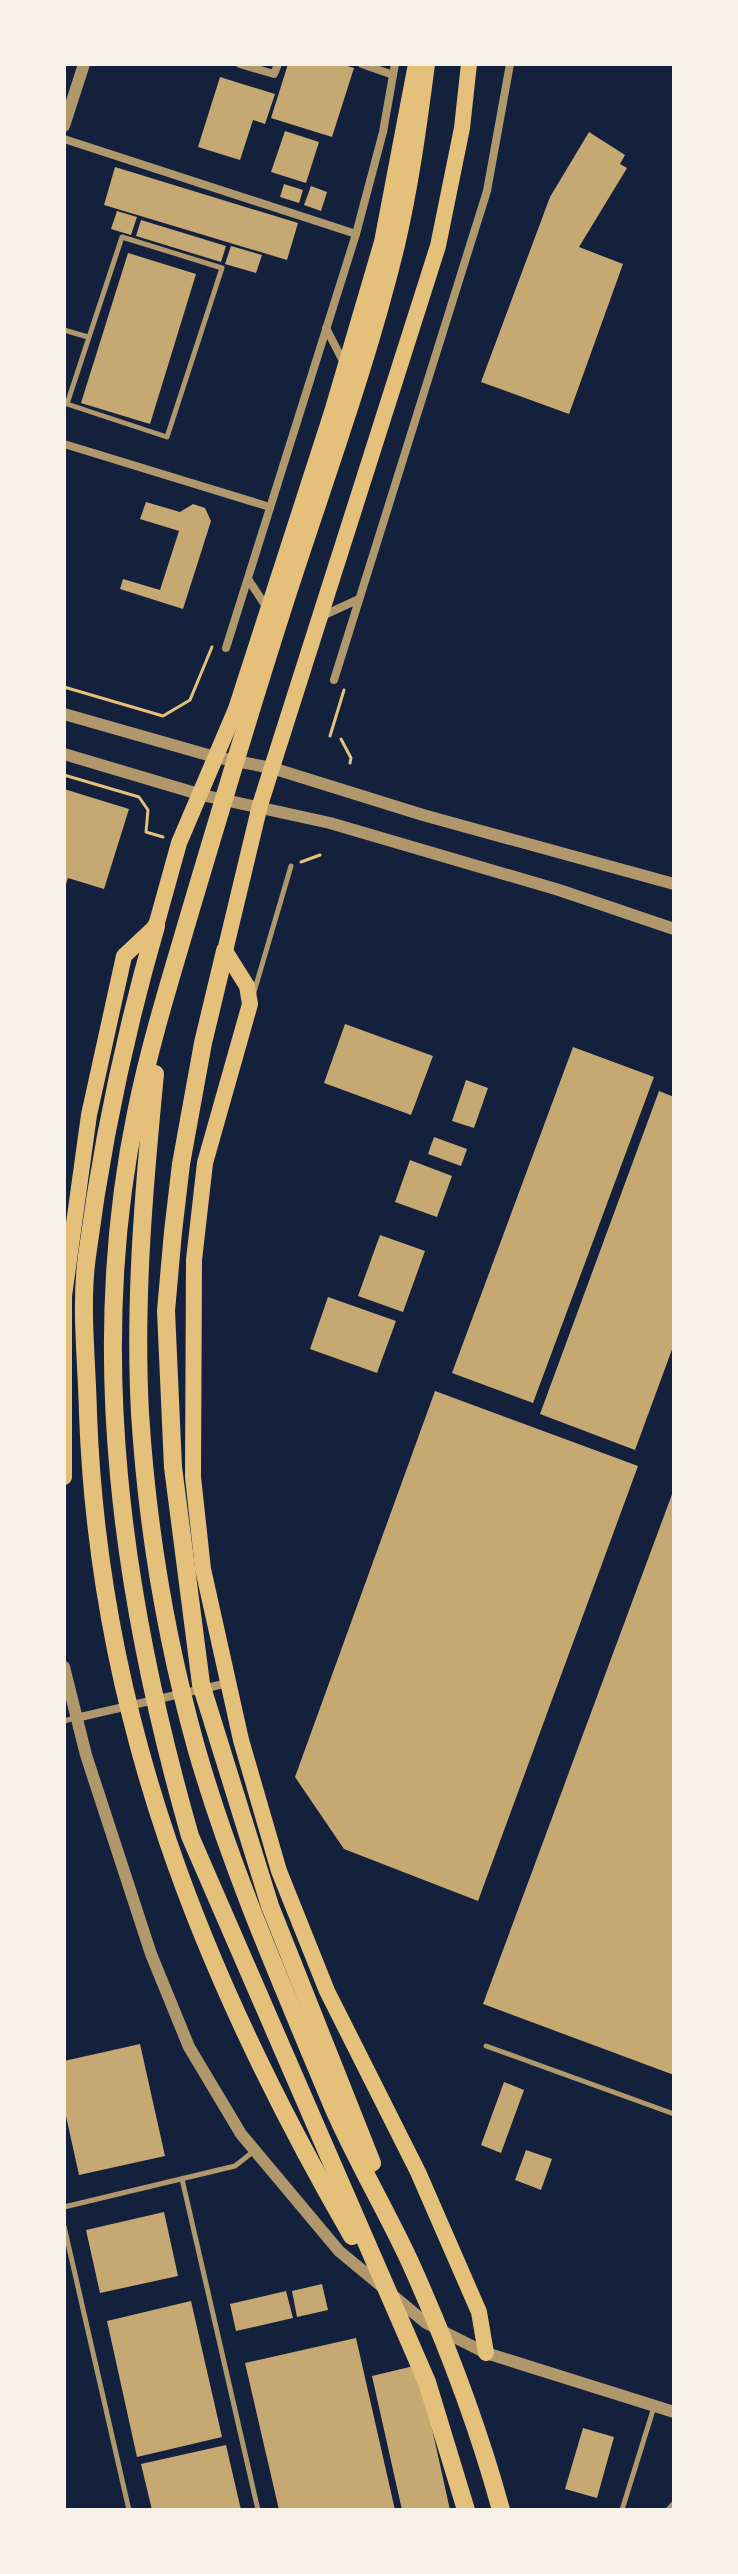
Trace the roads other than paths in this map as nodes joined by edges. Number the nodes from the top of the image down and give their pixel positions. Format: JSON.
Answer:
{"nodes":[{"id":1,"x":84,"y":64,"type":"edge"},
{"id":2,"x":240,"y":64,"type":"edge"},
{"id":3,"x":278,"y":64,"type":"edge"},
{"id":4,"x":362,"y":64,"type":"edge"},
{"id":5,"x":395,"y":64,"type":"edge"},
{"id":6,"x":416,"y":64,"type":"edge"},
{"id":7,"x":426,"y":64,"type":"edge"},
{"id":8,"x":469,"y":64,"type":"edge"},
{"id":9,"x":510,"y":64,"type":"edge"},
{"id":10,"x":393,"y":75,"type":"junction"},
{"id":11,"x":64,"y":126,"type":"edge"},
{"id":12,"x":64,"y":139,"type":"edge"},
{"id":13,"x":356,"y":234,"type":"junction"},
{"id":14,"x":326,"y":328,"type":"junction"},
{"id":15,"x":64,"y":330,"type":"edge"},
{"id":16,"x":88,"y":337,"type":"junction"},
{"id":17,"x":346,"y":365,"type":"junction"},
{"id":18,"x":64,"y":444,"type":"edge"},
{"id":19,"x":270,"y":507,"type":"junction"},
{"id":20,"x":248,"y":579,"type":"junction"},
{"id":21,"x":359,"y":599,"type":"junction"},
{"id":22,"x":268,"y":610,"type":"junction"},
{"id":23,"x":318,"y":619,"type":"junction"},
{"id":24,"x":226,"y":648,"type":"dead end"},
{"id":25,"x":334,"y":680,"type":"dead end"},
{"id":26,"x":64,"y":714,"type":"edge"},
{"id":27,"x":64,"y":754,"type":"edge"},
{"id":28,"x":215,"y":757,"type":"junction"},
{"id":29,"x":272,"y":768,"type":"junction"},
{"id":30,"x":202,"y":795,"type":"junction"},
{"id":31,"x":260,"y":805,"type":"junction"},
{"id":32,"x":291,"y":866,"type":"dead end"},
{"id":33,"x":674,"y":884,"type":"edge"},
{"id":34,"x":156,"y":926,"type":"junction"},
{"id":35,"x":674,"y":929,"type":"edge"},
{"id":36,"x":225,"y":951,"type":"junction"},
{"id":37,"x":250,"y":1004,"type":"junction"},
{"id":38,"x":160,"y":1014,"type":"junction"},
{"id":39,"x":64,"y":1477,"type":"edge"},
{"id":40,"x":64,"y":1667,"type":"edge"},
{"id":41,"x":228,"y":1683,"type":"junction"},
{"id":42,"x":70,"y":1719,"type":"edge"},
{"id":43,"x":486,"y":2046,"type":"dead end"},
{"id":44,"x":674,"y":2114,"type":"edge"},
{"id":45,"x":255,"y":2150,"type":"junction"},
{"id":46,"x":182,"y":2179,"type":"junction"},
{"id":47,"x":64,"y":2207,"type":"edge"},
{"id":48,"x":64,"y":2226,"type":"edge"},
{"id":49,"x":410,"y":2262,"type":"junction"},
{"id":50,"x":399,"y":2318,"type":"junction"},
{"id":51,"x":486,"y":2353,"type":"junction"},
{"id":52,"x":654,"y":2406,"type":"junction"},
{"id":53,"x":674,"y":2412,"type":"edge"},
{"id":54,"x":674,"y":2503,"type":"edge"},
{"id":55,"x":129,"y":2510,"type":"edge"},
{"id":56,"x":258,"y":2510,"type":"edge"},
{"id":57,"x":466,"y":2510,"type":"edge"},
{"id":58,"x":501,"y":2510,"type":"edge"},
{"id":59,"x":622,"y":2510,"type":"edge"},
{"id":60,"x":668,"y":2510,"type":"edge"}],
"edges":[{"from":1,"to":11,"type":"street"},
{"from":2,"to":3,"type":"street"},
{"from":4,"to":10,"type":"street"},
{"from":5,"to":10,"type":"street"},
{"from":6,"to":17,"type":"highway"},
{"from":7,"to":38,"type":"highway"},
{"from":8,"to":23,"type":"highway"},
{"from":9,"to":21,"type":"street"},
{"from":10,"to":13,"type":"street"},
{"from":12,"to":13,"type":"street"},
{"from":13,"to":14,"type":"street"},
{"from":14,"to":17,"type":"street"},
{"from":14,"to":19,"type":"street"},
{"from":15,"to":16,"type":"lane"},
{"from":16,"to":16,"type":"lane"},
{"from":17,"to":22,"type":"highway"},
{"from":18,"to":19,"type":"street"},
{"from":19,"to":20,"type":"street"},
{"from":20,"to":22,"type":"street"},
{"from":20,"to":24,"type":"street"},
{"from":21,"to":23,"type":"street"},
{"from":21,"to":25,"type":"street"},
{"from":22,"to":28,"type":"highway"},
{"from":23,"to":29,"type":"highway"},
{"from":26,"to":28,"type":"street"},
{"from":27,"to":30,"type":"street"},
{"from":28,"to":29,"type":"street"},
{"from":28,"to":30,"type":"highway"},
{"from":29,"to":31,"type":"highway"},
{"from":29,"to":33,"type":"street"},
{"from":30,"to":31,"type":"street"},
{"from":30,"to":34,"type":"highway"},
{"from":31,"to":35,"type":"street"},
{"from":31,"to":36,"type":"highway"},
{"from":32,"to":37,"type":"lane"},
{"from":34,"to":39,"type":"highway"},
{"from":34,"to":50,"type":"highway"},
{"from":36,"to":37,"type":"highway"},
{"from":36,"to":49,"type":"highway"},
{"from":37,"to":41,"type":"highway"},
{"from":38,"to":49,"type":"highway"},
{"from":38,"to":50,"type":"highway"},
{"from":40,"to":42,"type":"street"},
{"from":41,"to":42,"type":"street"},
{"from":41,"to":51,"type":"highway"},
{"from":42,"to":45,"type":"street"},
{"from":43,"to":44,"type":"lane"},
{"from":45,"to":46,"type":"lane"},
{"from":45,"to":51,"type":"street"},
{"from":46,"to":47,"type":"lane"},
{"from":46,"to":56,"type":"lane"},
{"from":48,"to":55,"type":"lane"},
{"from":49,"to":58,"type":"highway"},
{"from":50,"to":57,"type":"highway"},
{"from":51,"to":52,"type":"street"},
{"from":52,"to":53,"type":"street"},
{"from":52,"to":59,"type":"lane"},
{"from":54,"to":60,"type":"lane"}]}
